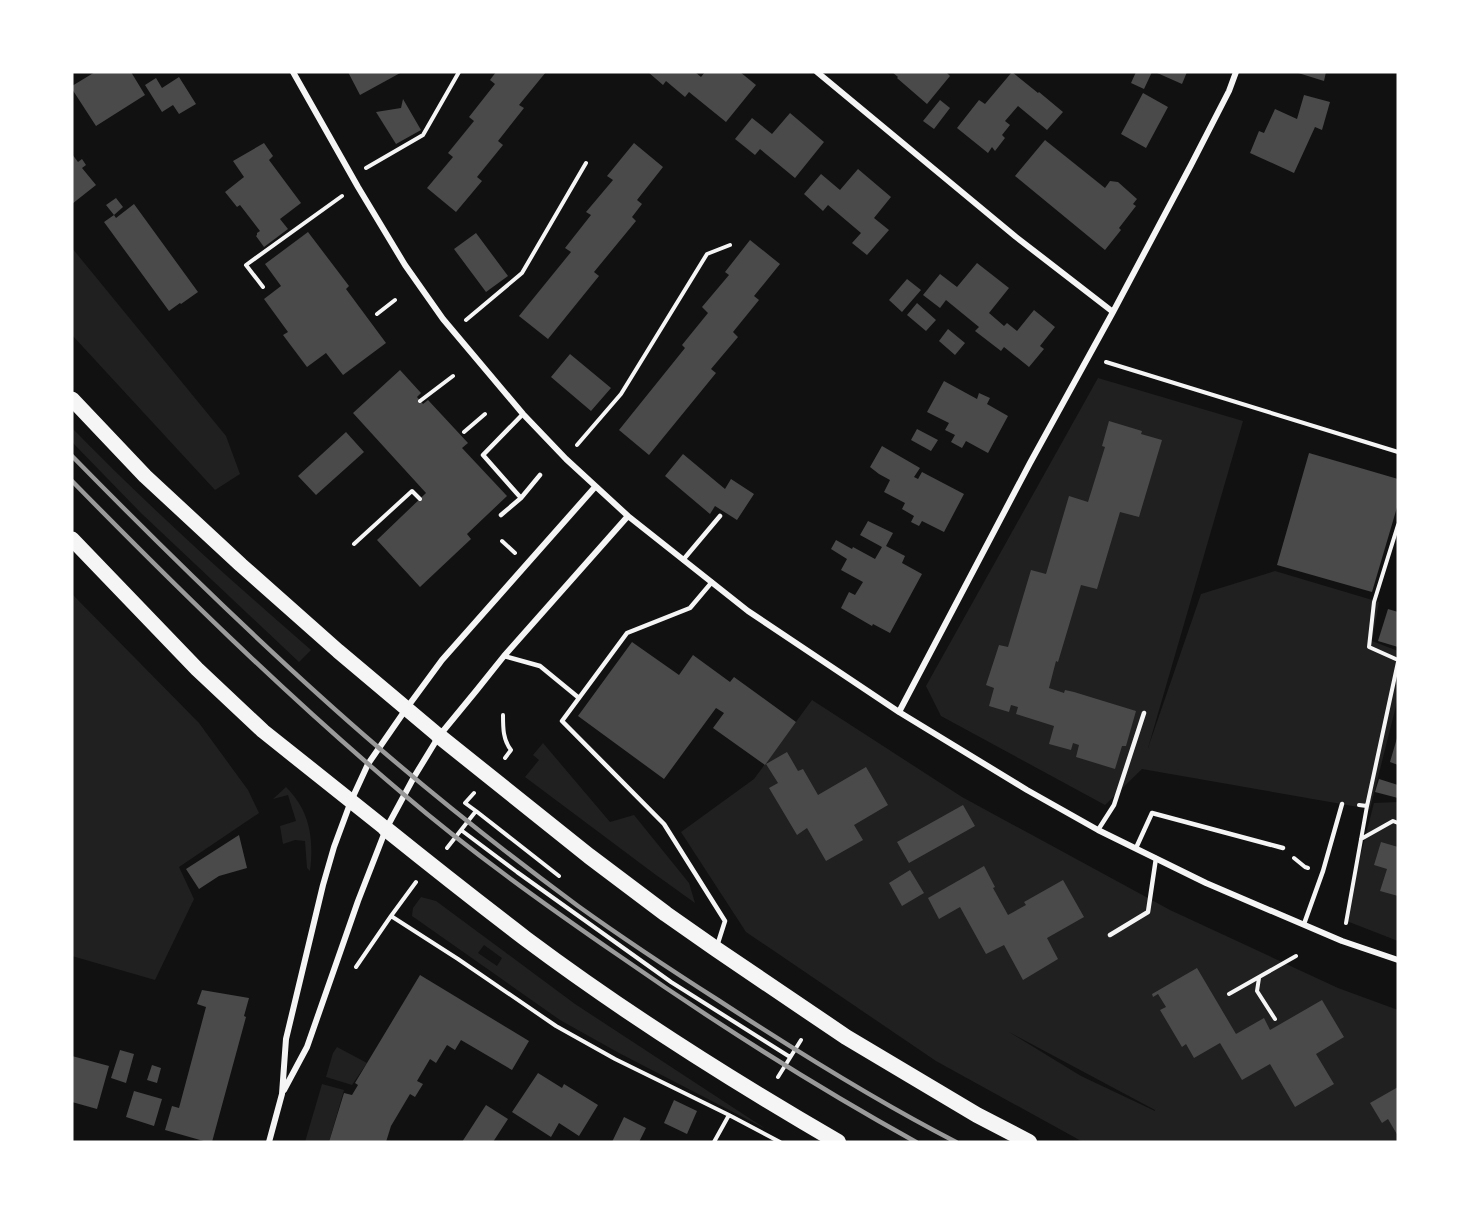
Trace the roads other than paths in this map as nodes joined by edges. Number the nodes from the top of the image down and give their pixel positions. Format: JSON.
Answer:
{"nodes":[{"id":1,"x":293,"y":72,"type":"edge"},
{"id":2,"x":817,"y":72,"type":"edge"},
{"id":3,"x":1236,"y":72,"type":"edge"},
{"id":4,"x":1113,"y":312,"type":"junction"},
{"id":5,"x":72,"y":399,"type":"edge"},
{"id":6,"x":523,"y":414,"type":"junction"},
{"id":7,"x":540,"y":475,"type":"dead end"},
{"id":8,"x":595,"y":487,"type":"junction"},
{"id":9,"x":521,"y":498,"type":"junction"},
{"id":10,"x":501,"y":515,"type":"dead end"},
{"id":11,"x":628,"y":516,"type":"junction"},
{"id":12,"x":720,"y":516,"type":"dead end"},
{"id":13,"x":72,"y":539,"type":"edge"},
{"id":14,"x":683,"y":560,"type":"junction"},
{"id":15,"x":712,"y":582,"type":"junction"},
{"id":16,"x":504,"y":656,"type":"junction"},
{"id":17,"x":579,"y":698,"type":"junction"},
{"id":18,"x":406,"y":709,"type":"junction"},
{"id":19,"x":898,"y":712,"type":"junction"},
{"id":20,"x":1144,"y":713,"type":"dead end"},
{"id":21,"x":439,"y":736,"type":"junction"},
{"id":22,"x":351,"y":801,"type":"junction"},
{"id":23,"x":1342,"y":804,"type":"road end"},
{"id":24,"x":386,"y":830,"type":"junction"},
{"id":25,"x":1098,"y":830,"type":"junction"},
{"id":26,"x":1136,"y":848,"type":"junction"},
{"id":27,"x":1282,"y":848,"type":"road end"},
{"id":28,"x":1156,"y":858,"type":"junction"},
{"id":29,"x":1304,"y":924,"type":"junction"},
{"id":30,"x":1110,"y":935,"type":"dead end"},
{"id":31,"x":716,"y":949,"type":"junction"},
{"id":32,"x":1398,"y":960,"type":"edge"},
{"id":33,"x":282,"y":1094,"type":"junction"},
{"id":34,"x":269,"y":1142,"type":"edge"},
{"id":35,"x":838,"y":1142,"type":"edge"},
{"id":36,"x":1029,"y":1142,"type":"edge"}],
"edges":[{"from":1,"to":6,"type":"street"},
{"from":2,"to":4,"type":"street"},
{"from":3,"to":4,"type":"street"},
{"from":4,"to":19,"type":"street"},
{"from":5,"to":18,"type":"main road"},
{"from":6,"to":8,"type":"street"},
{"from":6,"to":9,"type":"lane"},
{"from":7,"to":9,"type":"lane"},
{"from":8,"to":11,"type":"street"},
{"from":8,"to":18,"type":"street"},
{"from":9,"to":10,"type":"lane"},
{"from":11,"to":14,"type":"street"},
{"from":11,"to":16,"type":"street"},
{"from":12,"to":14,"type":"lane"},
{"from":13,"to":22,"type":"main road"},
{"from":14,"to":15,"type":"street"},
{"from":15,"to":17,"type":"lane"},
{"from":15,"to":19,"type":"street"},
{"from":16,"to":17,"type":"lane"},
{"from":16,"to":21,"type":"street"},
{"from":17,"to":31,"type":"lane"},
{"from":18,"to":21,"type":"main road"},
{"from":18,"to":22,"type":"street"},
{"from":19,"to":25,"type":"street"},
{"from":20,"to":25,"type":"lane"},
{"from":21,"to":24,"type":"street"},
{"from":21,"to":31,"type":"highway"},
{"from":22,"to":24,"type":"main road"},
{"from":22,"to":33,"type":"street"},
{"from":23,"to":29,"type":"lane"},
{"from":24,"to":33,"type":"street"},
{"from":24,"to":35,"type":"highway"},
{"from":25,"to":26,"type":"street"},
{"from":26,"to":27,"type":"lane"},
{"from":26,"to":28,"type":"street"},
{"from":28,"to":29,"type":"street"},
{"from":28,"to":30,"type":"lane"},
{"from":29,"to":32,"type":"street"},
{"from":31,"to":36,"type":"highway"},
{"from":33,"to":34,"type":"street"}]}
